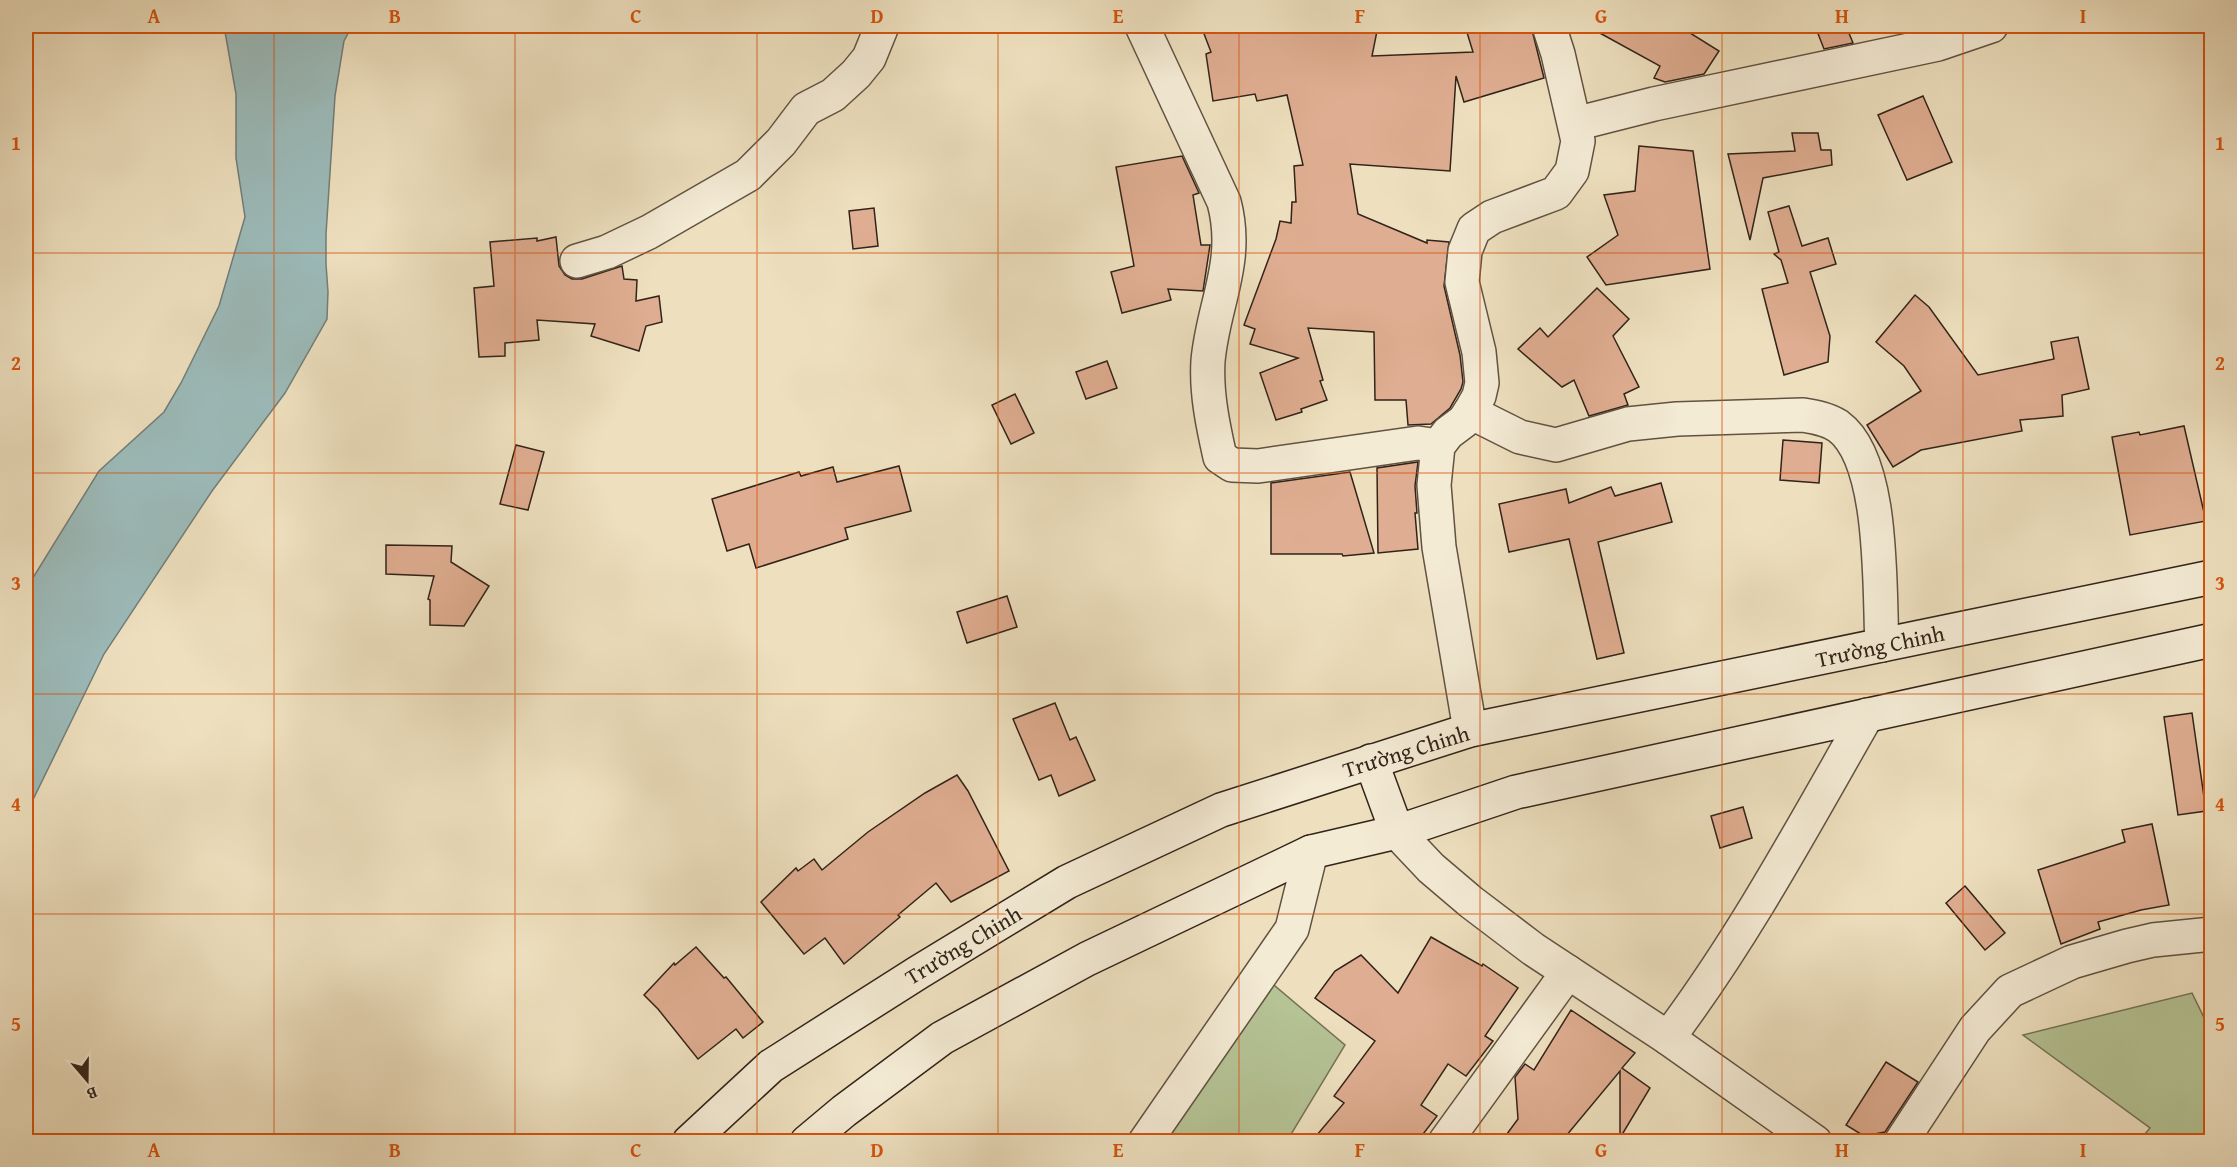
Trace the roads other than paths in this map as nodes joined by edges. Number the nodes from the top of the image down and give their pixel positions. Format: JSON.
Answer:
{"nodes":[{"id":1,"x":882,"y":26,"type":"edge"},
{"id":2,"x":1142,"y":26,"type":"edge"},
{"id":3,"x":1549,"y":26,"type":"edge"},
{"id":4,"x":1991,"y":26,"type":"edge"},
{"id":5,"x":1575,"y":124,"type":"junction"},
{"id":6,"x":577,"y":261,"type":"dead end"},
{"id":7,"x":1470,"y":412,"type":"junction"},
{"id":8,"x":1437,"y":446,"type":"junction"},
{"id":9,"x":2211,"y":577,"type":"edge"},
{"id":10,"x":2211,"y":640,"type":"edge"},
{"id":11,"x":1882,"y":645,"type":"junction"},
{"id":12,"x":1867,"y":715,"type":"junction"},
{"id":13,"x":1470,"y":730,"type":"junction"},
{"id":14,"x":1371,"y":761,"type":"junction"},
{"id":15,"x":1397,"y":832,"type":"junction"},
{"id":16,"x":1311,"y":852,"type":"junction"},
{"id":17,"x":2211,"y":934,"type":"edge"},
{"id":18,"x":1568,"y":972,"type":"junction"},
{"id":19,"x":1668,"y":1038,"type":"junction"},
{"id":20,"x":689,"y":1142,"type":"edge"},
{"id":21,"x":807,"y":1142,"type":"edge"},
{"id":22,"x":1145,"y":1142,"type":"edge"},
{"id":23,"x":1445,"y":1142,"type":"edge"},
{"id":24,"x":1815,"y":1142,"type":"edge"},
{"id":25,"x":1900,"y":1142,"type":"edge"}],
"edges":[{"from":1,"to":6,"type":"street"},
{"from":2,"to":8,"type":"street"},
{"from":3,"to":5,"type":"street"},
{"from":4,"to":5,"type":"street"},
{"from":5,"to":7,"type":"street"},
{"from":7,"to":8,"type":"street"},
{"from":7,"to":11,"type":"street"},
{"from":8,"to":13,"type":"street"},
{"from":9,"to":11,"type":"street","name":"Trường Chinh"},
{"from":10,"to":12,"type":"street"},
{"from":11,"to":13,"type":"street","name":"Trường Chinh"},
{"from":12,"to":15,"type":"street"},
{"from":12,"to":19,"type":"street"},
{"from":13,"to":14,"type":"street","name":"Trường Chinh"},
{"from":14,"to":15,"type":"street"},
{"from":14,"to":20,"type":"street","name":"Trường Chinh"},
{"from":15,"to":16,"type":"street"},
{"from":15,"to":18,"type":"street"},
{"from":16,"to":21,"type":"street"},
{"from":16,"to":22,"type":"street"},
{"from":17,"to":25,"type":"street"},
{"from":18,"to":19,"type":"street"},
{"from":18,"to":23,"type":"street"},
{"from":19,"to":24,"type":"street"}]}
